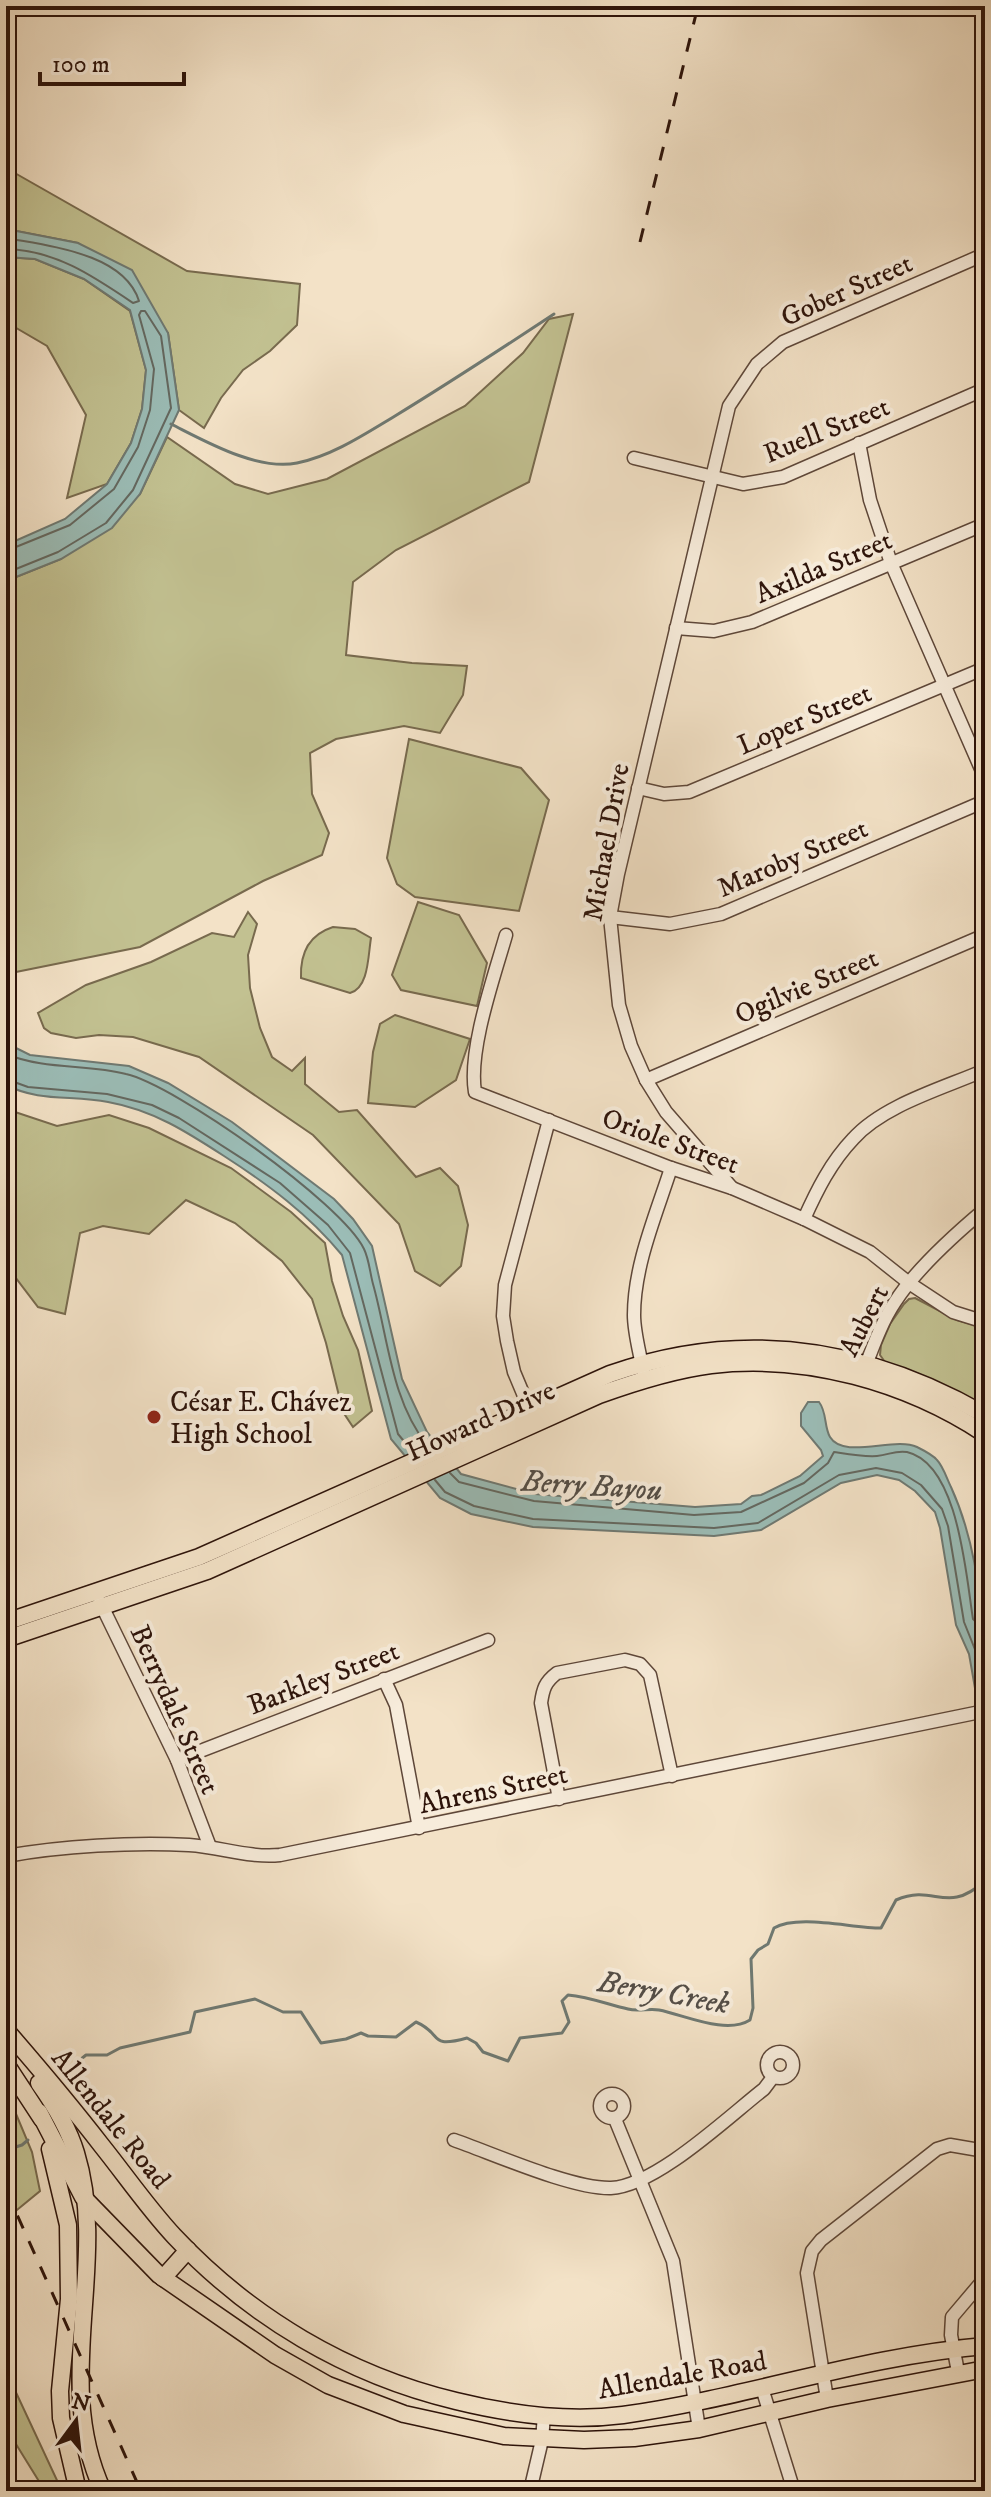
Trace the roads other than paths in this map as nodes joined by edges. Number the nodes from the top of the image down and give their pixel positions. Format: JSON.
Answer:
{"nodes":[{"id":1,"x":985,"y":254,"type":"edge"},
{"id":2,"x":985,"y":389,"type":"edge"},
{"id":3,"x":859,"y":443,"type":"junction"},
{"id":4,"x":634,"y":458,"type":"dead end"},
{"id":5,"x":712,"y":477,"type":"junction"},
{"id":6,"x":985,"y":524,"type":"edge"},
{"id":7,"x":891,"y":563,"type":"junction"},
{"id":8,"x":676,"y":628,"type":"junction"},
{"id":9,"x":985,"y":668,"type":"edge"},
{"id":10,"x":946,"y":685,"type":"junction"},
{"id":11,"x":985,"y":778,"type":"edge"},
{"id":12,"x":638,"y":788,"type":"junction"},
{"id":13,"x":985,"y":801,"type":"edge"},
{"id":14,"x":610,"y":917,"type":"junction"},
{"id":15,"x":506,"y":935,"type":"dead end"},
{"id":16,"x":985,"y":935,"type":"edge"},
{"id":17,"x":985,"y":1070,"type":"edge"},
{"id":18,"x":646,"y":1080,"type":"junction"},
{"id":19,"x":549,"y":1120,"type":"junction"},
{"id":20,"x":671,"y":1168,"type":"junction"},
{"id":21,"x":732,"y":1188,"type":"junction"},
{"id":22,"x":985,"y":1209,"type":"edge"},
{"id":23,"x":804,"y":1219,"type":"junction"},
{"id":24,"x":909,"y":1283,"type":"junction"},
{"id":25,"x":985,"y":1322,"type":"edge"},
{"id":26,"x":643,"y":1370,"type":"junction"},
{"id":27,"x":864,"y":1370,"type":"junction"},
{"id":28,"x":532,"y":1416,"type":"junction"},
{"id":29,"x":983,"y":1423,"type":"edge"},
{"id":30,"x":99,"y":1599,"type":"junction"},
{"id":31,"x":6,"y":1622,"type":"edge"},
{"id":32,"x":6,"y":1639,"type":"edge"},
{"id":33,"x":488,"y":1640,"type":"dead end"},
{"id":34,"x":384,"y":1679,"type":"junction"},
{"id":35,"x":985,"y":1711,"type":"edge"},
{"id":36,"x":177,"y":1760,"type":"junction"},
{"id":37,"x":672,"y":1776,"type":"junction"},
{"id":38,"x":559,"y":1799,"type":"junction"},
{"id":39,"x":419,"y":1828,"type":"junction"},
{"id":40,"x":210,"y":1847,"type":"junction"},
{"id":41,"x":6,"y":1856,"type":"edge"},
{"id":42,"x":6,"y":2032,"type":"edge"},
{"id":43,"x":6,"y":2064,"type":"edge"},
{"id":44,"x":773,"y":2077,"type":"dead end"},
{"id":45,"x":39,"y":2112,"type":"junction"},
{"id":46,"x":615,"y":2119,"type":"dead end"},
{"id":47,"x":454,"y":2140,"type":"dead end"},
{"id":48,"x":985,"y":2151,"type":"edge"},
{"id":49,"x":641,"y":2179,"type":"junction"},
{"id":50,"x":83,"y":2197,"type":"junction"},
{"id":51,"x":118,"y":2234,"type":"junction"},
{"id":52,"x":87,"y":2242,"type":"junction"},
{"id":53,"x":188,"y":2250,"type":"junction"},
{"id":54,"x":163,"y":2278,"type":"junction"},
{"id":55,"x":985,"y":2278,"type":"edge"},
{"id":56,"x":289,"y":2333,"type":"junction"},
{"id":57,"x":985,"y":2346,"type":"edge"},
{"id":58,"x":954,"y":2349,"type":"junction"},
{"id":59,"x":275,"y":2355,"type":"junction"},
{"id":60,"x":985,"y":2369,"type":"edge"},
{"id":61,"x":958,"y":2372,"type":"junction"},
{"id":62,"x":822,"y":2373,"type":"junction"},
{"id":63,"x":410,"y":2388,"type":"junction"},
{"id":64,"x":762,"y":2388,"type":"junction"},
{"id":65,"x":827,"y":2399,"type":"junction"},
{"id":66,"x":694,"y":2402,"type":"junction"},
{"id":67,"x":769,"y":2413,"type":"junction"},
{"id":68,"x":404,"y":2414,"type":"junction"},
{"id":69,"x":544,"y":2415,"type":"junction"},
{"id":70,"x":699,"y":2429,"type":"junction"},
{"id":71,"x":542,"y":2440,"type":"junction"},
{"id":72,"x":78,"y":2491,"type":"edge"},
{"id":73,"x":103,"y":2491,"type":"edge"},
{"id":74,"x":530,"y":2491,"type":"edge"},
{"id":75,"x":794,"y":2491,"type":"edge"}],
"edges":[{"from":1,"to":5,"type":"street","name":"Gober Street"},
{"from":2,"to":3,"type":"street","name":"Ruell Street"},
{"from":3,"to":5,"type":"street","name":"Ruell Street"},
{"from":3,"to":7,"type":"street"},
{"from":4,"to":5,"type":"street","name":"Ruell Street"},
{"from":5,"to":8,"type":"street","name":"Michael Drive"},
{"from":6,"to":7,"type":"street","name":"Axilda Street"},
{"from":7,"to":8,"type":"street","name":"Axilda Street"},
{"from":7,"to":10,"type":"street"},
{"from":8,"to":12,"type":"street","name":"Michael Drive"},
{"from":9,"to":10,"type":"street","name":"Loper Street"},
{"from":10,"to":11,"type":"street"},
{"from":10,"to":12,"type":"street","name":"Loper Street"},
{"from":12,"to":14,"type":"street","name":"Michael Drive"},
{"from":13,"to":14,"type":"street","name":"Maroby Street"},
{"from":14,"to":18,"type":"street","name":"Michael Drive"},
{"from":15,"to":19,"type":"street","name":"Oriole Street"},
{"from":16,"to":18,"type":"street","name":"Ogilvie Street"},
{"from":17,"to":23,"type":"street"},
{"from":18,"to":21,"type":"street","name":"Michael Drive"},
{"from":19,"to":20,"type":"street","name":"Oriole Street"},
{"from":19,"to":28,"type":"street"},
{"from":20,"to":21,"type":"street","name":"Oriole Street"},
{"from":20,"to":26,"type":"street"},
{"from":21,"to":23,"type":"street","name":"Oriole Street"},
{"from":22,"to":24,"type":"street","name":"Aubert"},
{"from":23,"to":24,"type":"street","name":"Oriole Street"},
{"from":24,"to":25,"type":"street","name":"Oriole Street"},
{"from":24,"to":27,"type":"street","name":"Aubert"},
{"from":26,"to":27,"type":"main road","name":"Howard Drive"},
{"from":26,"to":28,"type":"main road","name":"Howard Drive"},
{"from":27,"to":29,"type":"main road","name":"Howard Drive"},
{"from":28,"to":30,"type":"main road","name":"Howard Drive"},
{"from":30,"to":31,"type":"main road","name":"Howard Drive"},
{"from":30,"to":32,"type":"main road","name":"Howard Drive"},
{"from":30,"to":36,"type":"street","name":"Berrydale Street"},
{"from":33,"to":34,"type":"street","name":"Barkley Street"},
{"from":34,"to":36,"type":"street","name":"Barkley Street"},
{"from":34,"to":39,"type":"street"},
{"from":35,"to":37,"type":"street","name":"Ahrens Street"},
{"from":36,"to":40,"type":"street","name":"Berrydale Street"},
{"from":37,"to":38,"type":"street","name":"Ahrens Street"},
{"from":37,"to":38,"type":"street"},
{"from":38,"to":39,"type":"street","name":"Ahrens Street"},
{"from":39,"to":40,"type":"street","name":"Ahrens Street"},
{"from":40,"to":41,"type":"street","name":"Ahrens Street"},
{"from":42,"to":50,"type":"main road"},
{"from":42,"to":53,"type":"main road","name":"Allendale Road"},
{"from":43,"to":45,"type":"main road"},
{"from":44,"to":49,"type":"street"},
{"from":45,"to":50,"type":"main road","name":"Allendale Road"},
{"from":45,"to":72,"type":"main road"},
{"from":46,"to":49,"type":"street"},
{"from":47,"to":49,"type":"street"},
{"from":48,"to":62,"type":"street"},
{"from":49,"to":66,"type":"street"},
{"from":50,"to":51,"type":"main road","name":"Allendale Road"},
{"from":50,"to":52,"type":"main road"},
{"from":51,"to":52,"type":"main road"},
{"from":51,"to":54,"type":"main road","name":"Allendale Road"},
{"from":52,"to":73,"type":"main road"},
{"from":53,"to":54,"type":"main road"},
{"from":53,"to":56,"type":"main road","name":"Allendale Road"},
{"from":54,"to":59,"type":"main road","name":"Allendale Road"},
{"from":55,"to":58,"type":"street"},
{"from":56,"to":59,"type":"main road"},
{"from":56,"to":63,"type":"main road","name":"Allendale Road"},
{"from":57,"to":58,"type":"main road","name":"Allendale Road"},
{"from":58,"to":61,"type":"street"},
{"from":58,"to":62,"type":"main road","name":"Allendale Road"},
{"from":59,"to":68,"type":"main road","name":"Allendale Road"},
{"from":60,"to":61,"type":"main road","name":"Allendale Road"},
{"from":61,"to":65,"type":"main road","name":"Allendale Road"},
{"from":62,"to":64,"type":"main road","name":"Allendale Road"},
{"from":62,"to":65,"type":"street"},
{"from":63,"to":68,"type":"main road"},
{"from":63,"to":69,"type":"main road","name":"Allendale Road"},
{"from":64,"to":66,"type":"main road","name":"Allendale Road"},
{"from":64,"to":67,"type":"street"},
{"from":65,"to":67,"type":"main road","name":"Allendale Road"},
{"from":66,"to":69,"type":"main road","name":"Allendale Road"},
{"from":66,"to":70,"type":"street"},
{"from":67,"to":70,"type":"main road","name":"Allendale Road"},
{"from":67,"to":75,"type":"street"},
{"from":68,"to":71,"type":"main road","name":"Allendale Road"},
{"from":69,"to":71,"type":"street"},
{"from":70,"to":71,"type":"main road","name":"Allendale Road"},
{"from":71,"to":74,"type":"street"}]}
